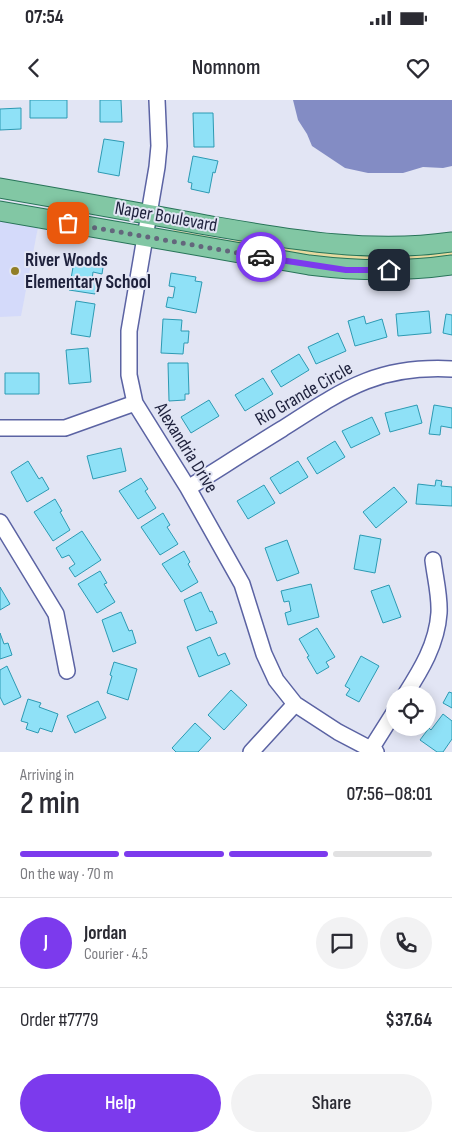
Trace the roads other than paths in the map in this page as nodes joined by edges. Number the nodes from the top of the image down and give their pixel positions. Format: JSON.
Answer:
{"nodes":[{"id":1,"x":157,"y":100,"type":"edge"},
{"id":2,"x":0,"y":188,"type":"edge"},
{"id":3,"x":0,"y":210,"type":"edge"},
{"id":4,"x":149,"y":214,"type":"junction"},
{"id":5,"x":145,"y":237,"type":"junction"},
{"id":6,"x":452,"y":242,"type":"edge"},
{"id":7,"x":452,"y":265,"type":"edge"},
{"id":8,"x":452,"y":370,"type":"edge"},
{"id":9,"x":135,"y":404,"type":"junction"},
{"id":10,"x":0,"y":428,"type":"edge"},
{"id":11,"x":188,"y":488,"type":"junction"},
{"id":12,"x":0,"y":522,"type":"edge"},
{"id":13,"x":432,"y":560,"type":"dead end"},
{"id":14,"x":67,"y":670,"type":"dead end"},
{"id":15,"x":411,"y":686,"type":"edge"},
{"id":16,"x":295,"y":704,"type":"junction"},
{"id":17,"x":386,"y":728,"type":"edge"},
{"id":18,"x":374,"y":751,"type":"edge"},
{"id":19,"x":250,"y":752,"type":"edge"}],
"edges":[{"from":1,"to":4,"type":"street","name":"Alexandria Drive"},
{"from":2,"to":4,"type":"main road","name":"Naper Boulevard"},
{"from":3,"to":5,"type":"main road","name":"Naper Boulevard"},
{"from":4,"to":5,"type":"street","name":"Alexandria Drive"},
{"from":4,"to":6,"type":"main road","name":"Naper Boulevard"},
{"from":5,"to":7,"type":"main road","name":"Naper Boulevard"},
{"from":5,"to":9,"type":"street","name":"Alexandria Drive"},
{"from":8,"to":11,"type":"street","name":"Rio Grande Circle"},
{"from":9,"to":10,"type":"street"},
{"from":9,"to":11,"type":"street","name":"Alexandria Drive"},
{"from":11,"to":16,"type":"street","name":"Alexandria Drive"},
{"from":12,"to":14,"type":"street"},
{"from":13,"to":15,"type":"street"},
{"from":16,"to":18,"type":"street","name":"Alexandria Drive"},
{"from":16,"to":19,"type":"street"},
{"from":17,"to":18,"type":"street"}]}
